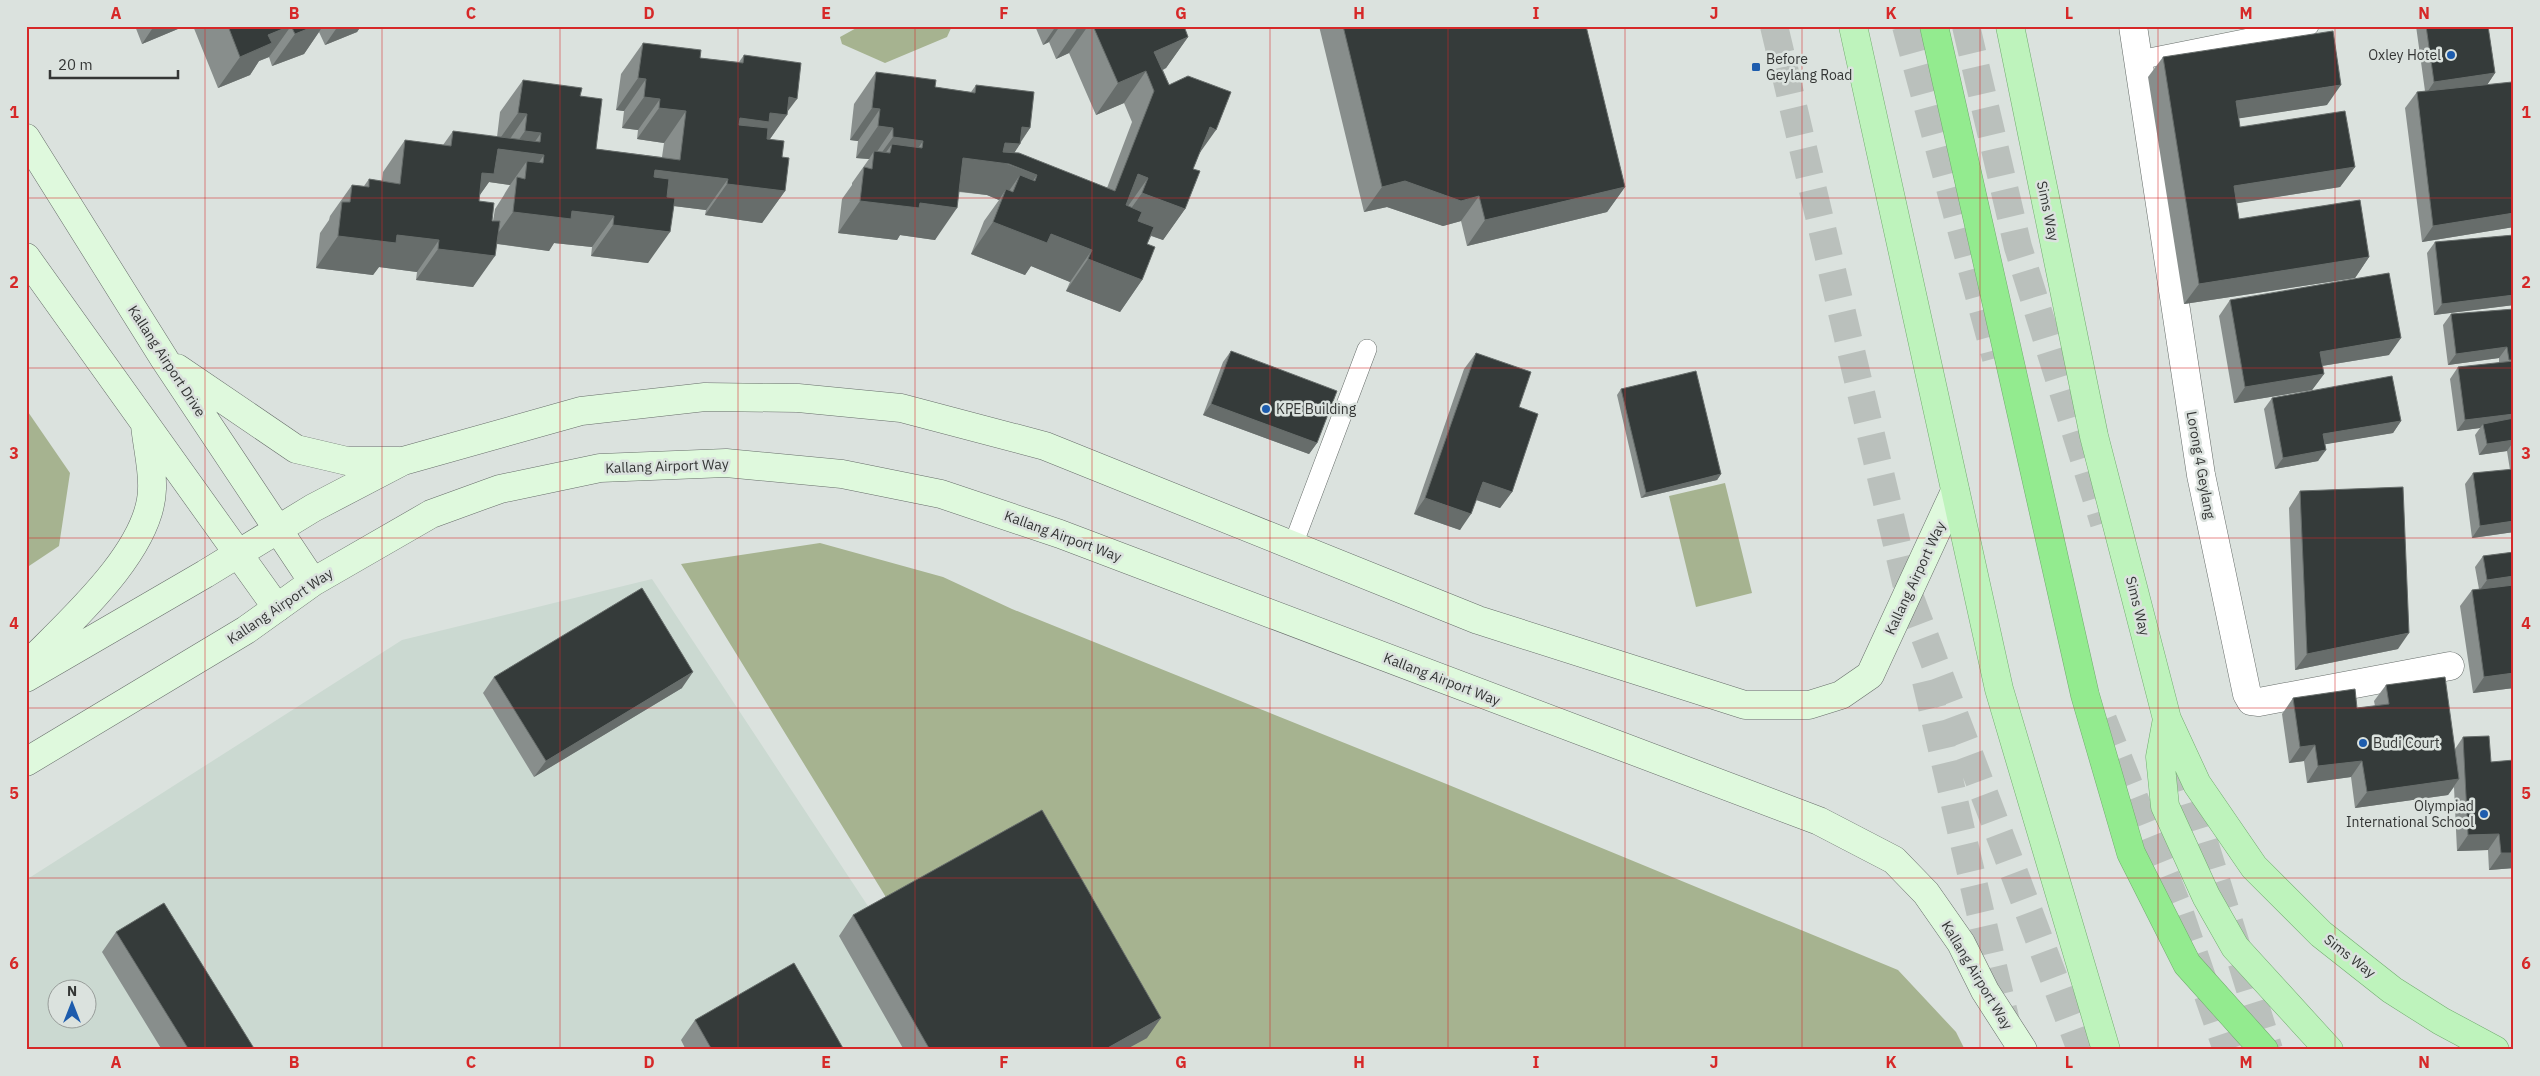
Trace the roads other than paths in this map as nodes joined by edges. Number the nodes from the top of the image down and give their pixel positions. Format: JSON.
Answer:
{"nodes":[{"id":1,"x":1853,"y":26,"type":"edge"},
{"id":2,"x":1934,"y":26,"type":"edge"},
{"id":3,"x":2010,"y":26,"type":"edge"},
{"id":4,"x":2134,"y":26,"type":"edge"},
{"id":5,"x":2308,"y":26,"type":"edge"},
{"id":6,"x":2138,"y":60,"type":"junction"},
{"id":7,"x":26,"y":138,"type":"edge"},
{"id":8,"x":26,"y":257,"type":"edge"},
{"id":9,"x":1367,"y":349,"type":"dead end"},
{"id":10,"x":165,"y":360,"type":"junction"},
{"id":11,"x":145,"y":423,"type":"junction"},
{"id":12,"x":403,"y":461,"type":"junction"},
{"id":13,"x":1955,"y":492,"type":"junction"},
{"id":14,"x":279,"y":529,"type":"junction"},
{"id":15,"x":1293,"y":546,"type":"junction"},
{"id":16,"x":238,"y":554,"type":"junction"},
{"id":17,"x":313,"y":582,"type":"junction"},
{"id":18,"x":277,"y":608,"type":"junction"},
{"id":19,"x":26,"y":666,"type":"edge"},
{"id":20,"x":2450,"y":666,"type":"dead end"},
{"id":21,"x":26,"y":678,"type":"edge"},
{"id":22,"x":2167,"y":719,"type":"junction"},
{"id":23,"x":26,"y":762,"type":"edge"},
{"id":24,"x":2022,"y":1050,"type":"edge"},
{"id":25,"x":2106,"y":1050,"type":"edge"},
{"id":26,"x":2264,"y":1050,"type":"edge"},
{"id":27,"x":2329,"y":1050,"type":"edge"},
{"id":28,"x":2495,"y":1050,"type":"edge"}],
"edges":[{"from":1,"to":13,"type":"main road"},
{"from":2,"to":26,"type":"highway"},
{"from":3,"to":22,"type":"main road","name":"Sims Way"},
{"from":4,"to":6,"type":"street","name":"Lorong 4 Geylang"},
{"from":5,"to":6,"type":"lane"},
{"from":6,"to":20,"type":"street","name":"Lorong 4 Geylang"},
{"from":7,"to":10,"type":"street","name":"Kallang Airport Drive"},
{"from":8,"to":11,"type":"street"},
{"from":9,"to":15,"type":"lane"},
{"from":10,"to":12,"type":"street"},
{"from":10,"to":14,"type":"street","name":"Kallang Airport Drive"},
{"from":11,"to":16,"type":"street"},
{"from":11,"to":19,"type":"street"},
{"from":12,"to":14,"type":"street","name":"Kallang Airport Way"},
{"from":12,"to":15,"type":"street","name":"Kallang Airport Way"},
{"from":13,"to":15,"type":"street","name":"Kallang Airport Way"},
{"from":13,"to":25,"type":"main road"},
{"from":14,"to":16,"type":"street","name":"Kallang Airport Way"},
{"from":14,"to":17,"type":"street","name":"Kallang Airport Drive"},
{"from":16,"to":18,"type":"street"},
{"from":16,"to":21,"type":"street","name":"Kallang Airport Way"},
{"from":17,"to":18,"type":"street","name":"Kallang Airport Way"},
{"from":17,"to":24,"type":"street","name":"Kallang Airport Way"},
{"from":18,"to":23,"type":"street","name":"Kallang Airport Way"},
{"from":22,"to":27,"type":"main road"},
{"from":22,"to":28,"type":"main road","name":"Sims Way"}]}
